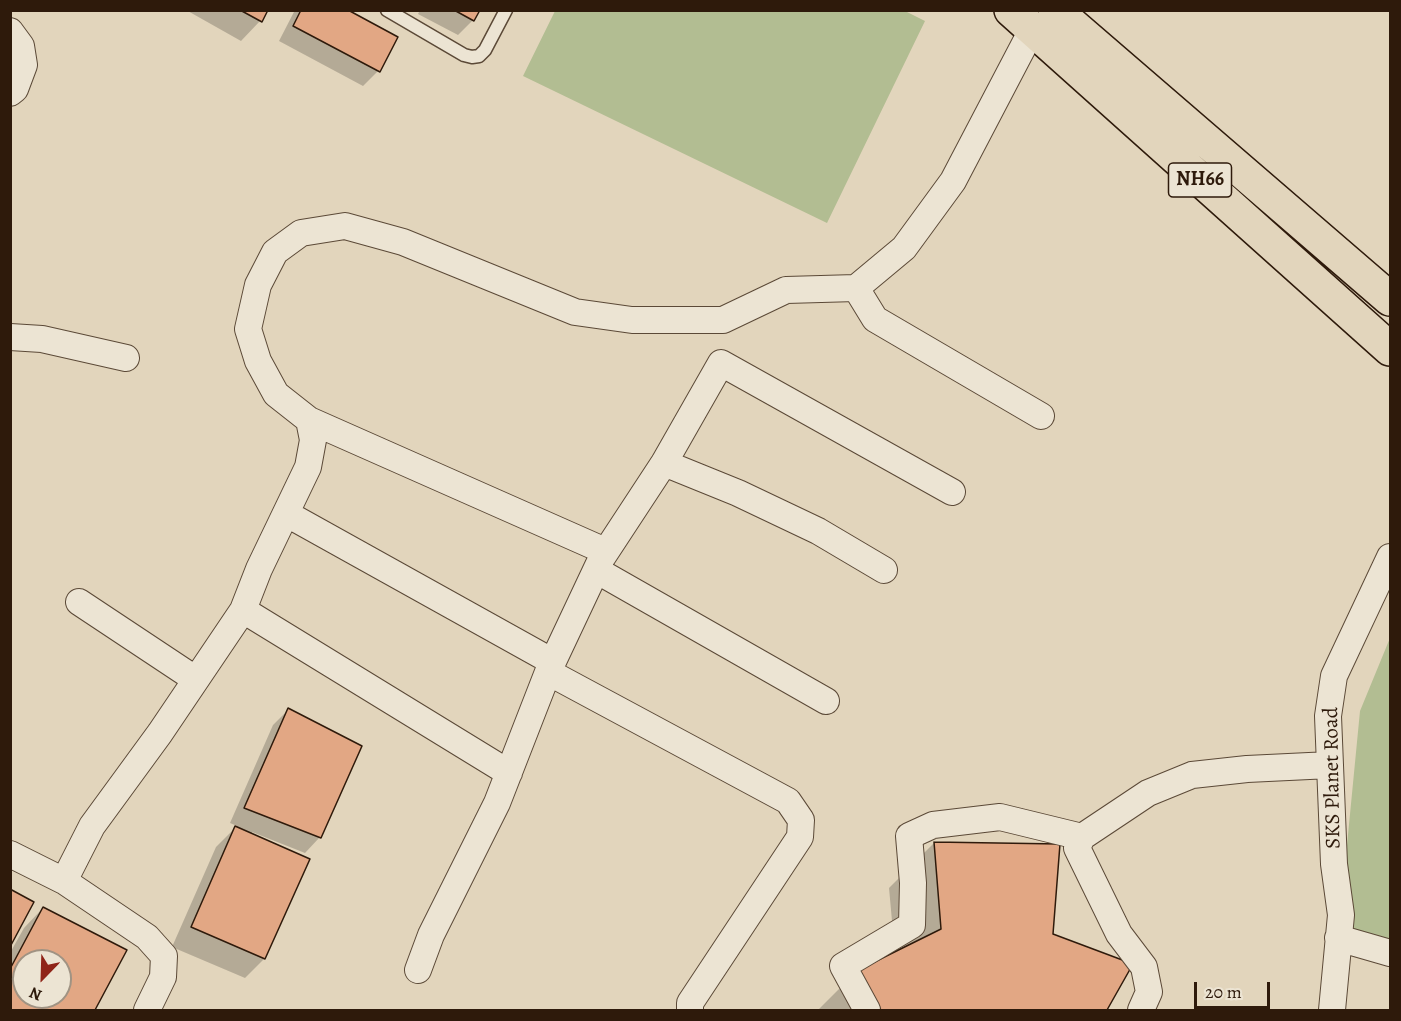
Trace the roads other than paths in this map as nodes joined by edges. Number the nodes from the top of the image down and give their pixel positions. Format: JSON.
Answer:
{"nodes":[{"id":1,"x":387,"y":10,"type":"edge"},
{"id":2,"x":506,"y":10,"type":"edge"},
{"id":3,"x":1033,"y":17,"type":"edge"},
{"id":4,"x":10,"y":31,"type":"edge"},
{"id":5,"x":10,"y":93,"type":"edge"},
{"id":6,"x":856,"y":288,"type":"junction"},
{"id":7,"x":1390,"y":299,"type":"edge"},
{"id":8,"x":10,"y":337,"type":"edge"},
{"id":9,"x":1390,"y":349,"type":"edge"},
{"id":10,"x":126,"y":358,"type":"dead end"},
{"id":11,"x":1041,"y":416,"type":"dead end"},
{"id":12,"x":309,"y":420,"type":"junction"},
{"id":13,"x":664,"y":463,"type":"junction"},
{"id":14,"x":952,"y":492,"type":"dead end"},
{"id":15,"x":287,"y":514,"type":"junction"},
{"id":16,"x":1390,"y":557,"type":"edge"},
{"id":17,"x":599,"y":563,"type":"junction"},
{"id":18,"x":885,"y":570,"type":"dead end"},
{"id":19,"x":79,"y":602,"type":"dead end"},
{"id":20,"x":243,"y":610,"type":"junction"},
{"id":21,"x":550,"y":667,"type":"junction"},
{"id":22,"x":195,"y":679,"type":"junction"},
{"id":23,"x":826,"y":701,"type":"dead end"},
{"id":24,"x":1330,"y":765,"type":"junction"},
{"id":25,"x":509,"y":773,"type":"junction"},
{"id":26,"x":1082,"y":837,"type":"junction"},
{"id":27,"x":10,"y":854,"type":"edge"},
{"id":28,"x":64,"y":881,"type":"junction"},
{"id":29,"x":1338,"y":938,"type":"junction"},
{"id":30,"x":1390,"y":952,"type":"edge"},
{"id":31,"x":417,"y":970,"type":"dead end"},
{"id":32,"x":147,"y":1011,"type":"edge"},
{"id":33,"x":690,"y":1011,"type":"edge"},
{"id":34,"x":867,"y":1011,"type":"edge"},
{"id":35,"x":1141,"y":1011,"type":"edge"},
{"id":36,"x":1332,"y":1011,"type":"edge"}],
"edges":[{"from":1,"to":2,"type":"lane"},
{"from":3,"to":6,"type":"street"},
{"from":3,"to":7,"type":"highway","number":"NH66"},
{"from":3,"to":9,"type":"highway","number":"NH66"},
{"from":4,"to":5,"type":"street"},
{"from":6,"to":11,"type":"street"},
{"from":6,"to":12,"type":"street"},
{"from":8,"to":10,"type":"street"},
{"from":12,"to":15,"type":"street"},
{"from":12,"to":17,"type":"street"},
{"from":13,"to":14,"type":"street"},
{"from":13,"to":17,"type":"street"},
{"from":13,"to":18,"type":"street"},
{"from":15,"to":20,"type":"street"},
{"from":15,"to":21,"type":"street"},
{"from":16,"to":24,"type":"street","name":"SKS Planet Road"},
{"from":17,"to":21,"type":"street"},
{"from":17,"to":23,"type":"street"},
{"from":19,"to":22,"type":"street"},
{"from":20,"to":22,"type":"street"},
{"from":20,"to":25,"type":"street"},
{"from":21,"to":25,"type":"street"},
{"from":21,"to":33,"type":"street"},
{"from":22,"to":28,"type":"street"},
{"from":24,"to":26,"type":"street"},
{"from":24,"to":29,"type":"street","name":"SKS Planet Road"},
{"from":25,"to":31,"type":"street"},
{"from":26,"to":34,"type":"street"},
{"from":26,"to":35,"type":"street"},
{"from":27,"to":28,"type":"street"},
{"from":28,"to":32,"type":"street"},
{"from":29,"to":30,"type":"street"},
{"from":29,"to":36,"type":"street","name":"SKS Planet Road"}]}
